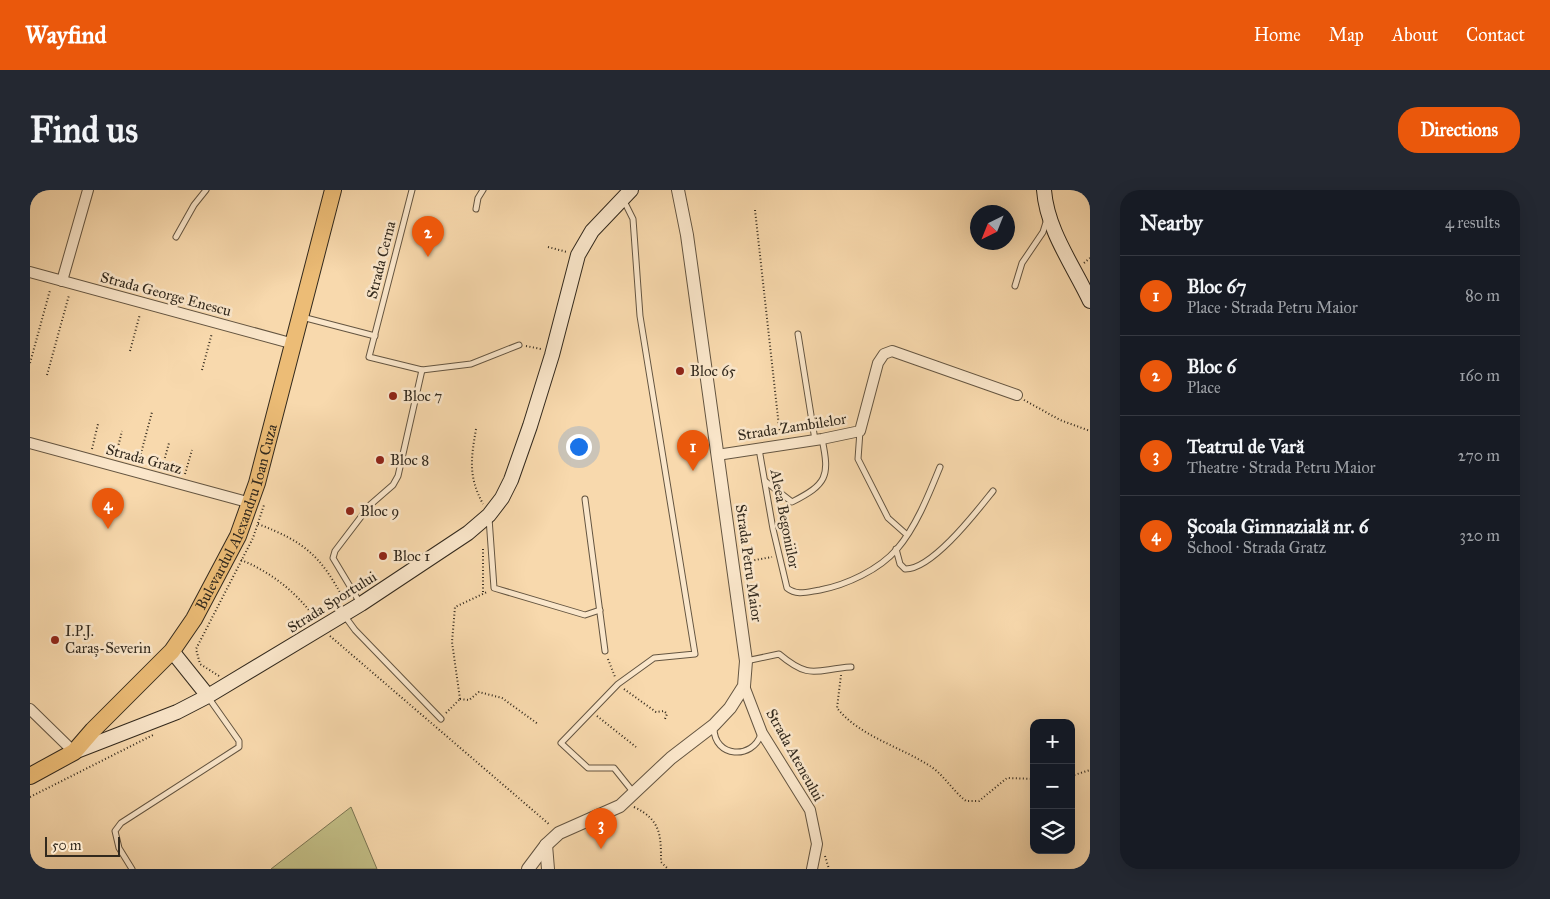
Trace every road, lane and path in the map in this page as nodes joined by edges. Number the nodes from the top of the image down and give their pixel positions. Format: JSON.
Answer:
{"nodes":[{"id":1,"x":88,"y":190,"type":"edge"},
{"id":2,"x":206,"y":190,"type":"edge"},
{"id":3,"x":333,"y":190,"type":"edge"},
{"id":4,"x":412,"y":190,"type":"edge"},
{"id":5,"x":483,"y":190,"type":"edge"},
{"id":6,"x":678,"y":190,"type":"edge"},
{"id":7,"x":1044,"y":190,"type":"edge"},
{"id":8,"x":627,"y":194,"type":"edge"},
{"id":9,"x":476,"y":209,"type":"dead end"},
{"id":10,"x":755,"y":210,"type":"dead end"},
{"id":11,"x":1048,"y":214,"type":"junction"},
{"id":12,"x":176,"y":237,"type":"dead end"},
{"id":13,"x":548,"y":247,"type":"dead end"},
{"id":14,"x":569,"y":253,"type":"dead end"},
{"id":15,"x":30,"y":272,"type":"edge"},
{"id":16,"x":62,"y":281,"type":"junction"},
{"id":17,"x":1015,"y":286,"type":"dead end"},
{"id":18,"x":50,"y":290,"type":"dead end"},
{"id":19,"x":69,"y":295,"type":"dead end"},
{"id":20,"x":1090,"y":301,"type":"edge"},
{"id":21,"x":140,"y":314,"type":"dead end"},
{"id":22,"x":302,"y":317,"type":"junction"},
{"id":23,"x":212,"y":333,"type":"dead end"},
{"id":24,"x":798,"y":334,"type":"dead end"},
{"id":25,"x":375,"y":336,"type":"junction"},
{"id":26,"x":543,"y":340,"type":"dead end"},
{"id":27,"x":294,"y":344,"type":"junction"},
{"id":28,"x":519,"y":345,"type":"joint"},
{"id":29,"x":130,"y":351,"type":"dead end"},
{"id":30,"x":30,"y":363,"type":"edge"},
{"id":31,"x":202,"y":370,"type":"dead end"},
{"id":32,"x":422,"y":370,"type":"junction"},
{"id":33,"x":47,"y":375,"type":"dead end"},
{"id":34,"x":1017,"y":395,"type":"joint"},
{"id":35,"x":152,"y":412,"type":"dead end"},
{"id":36,"x":98,"y":424,"type":"dead end"},
{"id":37,"x":476,"y":429,"type":"dead end"},
{"id":38,"x":122,"y":431,"type":"dead end"},
{"id":39,"x":1090,"y":431,"type":"edge"},
{"id":40,"x":860,"y":432,"type":"junction"},
{"id":41,"x":818,"y":440,"type":"junction"},
{"id":42,"x":169,"y":442,"type":"dead end"},
{"id":43,"x":30,"y":443,"type":"edge"},
{"id":44,"x":781,"y":445,"type":"junction"},
{"id":45,"x":92,"y":449,"type":"dead end"},
{"id":46,"x":759,"y":449,"type":"junction"},
{"id":47,"x":192,"y":450,"type":"dead end"},
{"id":48,"x":717,"y":454,"type":"junction"},
{"id":49,"x":116,"y":455,"type":"dead end"},
{"id":50,"x":139,"y":462,"type":"dead end"},
{"id":51,"x":940,"y":467,"type":"dead end"},
{"id":52,"x":162,"y":468,"type":"dead end"},
{"id":53,"x":185,"y":474,"type":"dead end"},
{"id":54,"x":764,"y":481,"type":"junction"},
{"id":55,"x":992,"y":491,"type":"dead end"},
{"id":56,"x":488,"y":499,"type":"dead end"},
{"id":57,"x":584,"y":499,"type":"dead end"},
{"id":58,"x":258,"y":504,"type":"junction"},
{"id":59,"x":489,"y":515,"type":"junction"},
{"id":60,"x":906,"y":534,"type":"junction"},
{"id":61,"x":896,"y":549,"type":"junction"},
{"id":62,"x":779,"y":556,"type":"junction"},
{"id":63,"x":732,"y":564,"type":"junction"},
{"id":64,"x":494,"y":588,"type":"junction"},
{"id":65,"x":358,"y":600,"type":"junction"},
{"id":66,"x":600,"y":610,"type":"junction"},
{"id":67,"x":344,"y":614,"type":"junction"},
{"id":68,"x":323,"y":616,"type":"dead end"},
{"id":69,"x":330,"y":635,"type":"dead end"},
{"id":70,"x":172,"y":651,"type":"junction"},
{"id":71,"x":605,"y":651,"type":"joint"},
{"id":72,"x":746,"y":661,"type":"junction"},
{"id":73,"x":851,"y":667,"type":"dead end"},
{"id":74,"x":836,"y":668,"type":"junction"},
{"id":75,"x":220,"y":676,"type":"dead end"},
{"id":76,"x":618,"y":684,"type":"junction"},
{"id":77,"x":744,"y":686,"type":"junction"},
{"id":78,"x":208,"y":696,"type":"junction"},
{"id":79,"x":460,"y":699,"type":"junction"},
{"id":80,"x":30,"y":709,"type":"edge"},
{"id":81,"x":591,"y":712,"type":"junction"},
{"id":82,"x":441,"y":719,"type":"joint"},
{"id":83,"x":665,"y":719,"type":"dead end"},
{"id":84,"x":538,"y":724,"type":"dead end"},
{"id":85,"x":714,"y":725,"type":"junction"},
{"id":86,"x":762,"y":733,"type":"junction"},
{"id":87,"x":636,"y":747,"type":"dead end"},
{"id":88,"x":74,"y":752,"type":"junction"},
{"id":89,"x":1090,"y":770,"type":"edge"},
{"id":90,"x":76,"y":774,"type":"dead end"},
{"id":91,"x":1075,"y":775,"type":"edge"},
{"id":92,"x":30,"y":776,"type":"edge"},
{"id":93,"x":1030,"y":780,"type":"edge"},
{"id":94,"x":634,"y":793,"type":"junction"},
{"id":95,"x":30,"y":797,"type":"edge"},
{"id":96,"x":634,"y":807,"type":"dead end"},
{"id":97,"x":559,"y":833,"type":"junction"},
{"id":98,"x":546,"y":845,"type":"junction"},
{"id":99,"x":132,"y":869,"type":"edge"},
{"id":100,"x":528,"y":869,"type":"edge"},
{"id":101,"x":548,"y":869,"type":"edge"},
{"id":102,"x":668,"y":869,"type":"edge"},
{"id":103,"x":812,"y":869,"type":"edge"}],
"edges":[{"from":1,"to":16,"type":"street"},
{"from":2,"to":12,"type":"lane"},
{"from":3,"to":22,"type":"main road","name":"Bulevardul Alexandru Ioan Cuza"},
{"from":4,"to":25,"type":"lane","name":"Strada Cerna"},
{"from":5,"to":9,"type":"lane"},
{"from":6,"to":48,"type":"street","name":"Strada Petru Maior"},
{"from":7,"to":11,"type":"main road"},
{"from":8,"to":59,"type":"main road","name":"Strada Sportului"},
{"from":8,"to":76,"type":"lane"},
{"from":10,"to":44,"type":"path"},
{"from":11,"to":17,"type":"lane"},
{"from":11,"to":20,"type":"main road"},
{"from":13,"to":14,"type":"path"},
{"from":15,"to":16,"type":"street","name":"Strada George Enescu"},
{"from":16,"to":27,"type":"street","name":"Strada George Enescu"},
{"from":18,"to":30,"type":"path"},
{"from":19,"to":33,"type":"path"},
{"from":21,"to":29,"type":"path"},
{"from":22,"to":25,"type":"lane"},
{"from":22,"to":27,"type":"main road","name":"Bulevardul Alexandru Ioan Cuza"},
{"from":23,"to":31,"type":"path"},
{"from":24,"to":41,"type":"lane"},
{"from":25,"to":32,"type":"lane","name":"Strada Cerna"},
{"from":26,"to":28,"type":"path"},
{"from":27,"to":58,"type":"main road","name":"Bulevardul Alexandru Ioan Cuza"},
{"from":28,"to":32,"type":"lane"},
{"from":32,"to":65,"type":"lane"},
{"from":34,"to":39,"type":"path"},
{"from":34,"to":40,"type":"street","name":"Strada Zambilelor"},
{"from":35,"to":50,"type":"path"},
{"from":36,"to":45,"type":"path"},
{"from":37,"to":56,"type":"path"},
{"from":38,"to":49,"type":"path"},
{"from":40,"to":41,"type":"street","name":"Strada Zambilelor"},
{"from":40,"to":60,"type":"lane"},
{"from":41,"to":44,"type":"street","name":"Strada Zambilelor"},
{"from":41,"to":54,"type":"lane"},
{"from":42,"to":52,"type":"path"},
{"from":43,"to":58,"type":"street","name":"Strada Gratz"},
{"from":44,"to":46,"type":"street","name":"Strada Zambilelor"},
{"from":46,"to":48,"type":"street","name":"Strada Zambilelor"},
{"from":46,"to":54,"type":"lane","name":"Aleea Begoniilor"},
{"from":47,"to":53,"type":"path"},
{"from":48,"to":63,"type":"street","name":"Strada Petru Maior"},
{"from":51,"to":60,"type":"lane","name":"Aleea Begoniilor"},
{"from":54,"to":62,"type":"lane","name":"Aleea Begoniilor"},
{"from":55,"to":61,"type":"lane"},
{"from":57,"to":66,"type":"lane"},
{"from":58,"to":65,"type":"path"},
{"from":58,"to":70,"type":"main road","name":"Bulevardul Alexandru Ioan Cuza"},
{"from":59,"to":64,"type":"lane"},
{"from":59,"to":65,"type":"main road","name":"Strada Sportului"},
{"from":60,"to":61,"type":"lane","name":"Aleea Begoniilor"},
{"from":61,"to":62,"type":"lane","name":"Aleea Begoniilor"},
{"from":62,"to":63,"type":"path"},
{"from":63,"to":72,"type":"street","name":"Strada Petru Maior"},
{"from":64,"to":66,"type":"lane"},
{"from":64,"to":79,"type":"path"},
{"from":65,"to":67,"type":"main road","name":"Strada Sportului"},
{"from":66,"to":71,"type":"lane"},
{"from":67,"to":78,"type":"main road","name":"Strada Sportului"},
{"from":67,"to":82,"type":"lane"},
{"from":68,"to":75,"type":"path"},
{"from":69,"to":97,"type":"path"},
{"from":70,"to":78,"type":"main road"},
{"from":70,"to":88,"type":"main road","name":"Bulevardul Alexandru Ioan Cuza"},
{"from":71,"to":76,"type":"path"},
{"from":72,"to":74,"type":"lane"},
{"from":72,"to":77,"type":"street","name":"Strada Petru Maior"},
{"from":73,"to":74,"type":"lane"},
{"from":74,"to":93,"type":"path"},
{"from":76,"to":81,"type":"lane"},
{"from":76,"to":83,"type":"path"},
{"from":77,"to":85,"type":"street","name":"Strada Petru Maior"},
{"from":77,"to":86,"type":"street","name":"Strada Ateneului"},
{"from":78,"to":88,"type":"main road","name":"Strada Sportului"},
{"from":78,"to":99,"type":"lane"},
{"from":79,"to":82,"type":"path"},
{"from":79,"to":84,"type":"path"},
{"from":80,"to":88,"type":"street"},
{"from":81,"to":87,"type":"path"},
{"from":81,"to":94,"type":"lane"},
{"from":85,"to":86,"type":"lane"},
{"from":85,"to":94,"type":"street","name":"Strada Petru Maior"},
{"from":86,"to":103,"type":"street","name":"Strada Ateneului"},
{"from":88,"to":92,"type":"main road","name":"Bulevardul Alexandru Ioan Cuza"},
{"from":89,"to":91,"type":"path"},
{"from":90,"to":95,"type":"path"},
{"from":94,"to":97,"type":"street","name":"Strada Petru Maior"},
{"from":96,"to":102,"type":"path"},
{"from":97,"to":98,"type":"street","name":"Strada Petru Maior"},
{"from":98,"to":100,"type":"street","name":"Strada Petru Maior"},
{"from":98,"to":101,"type":"street"}]}
